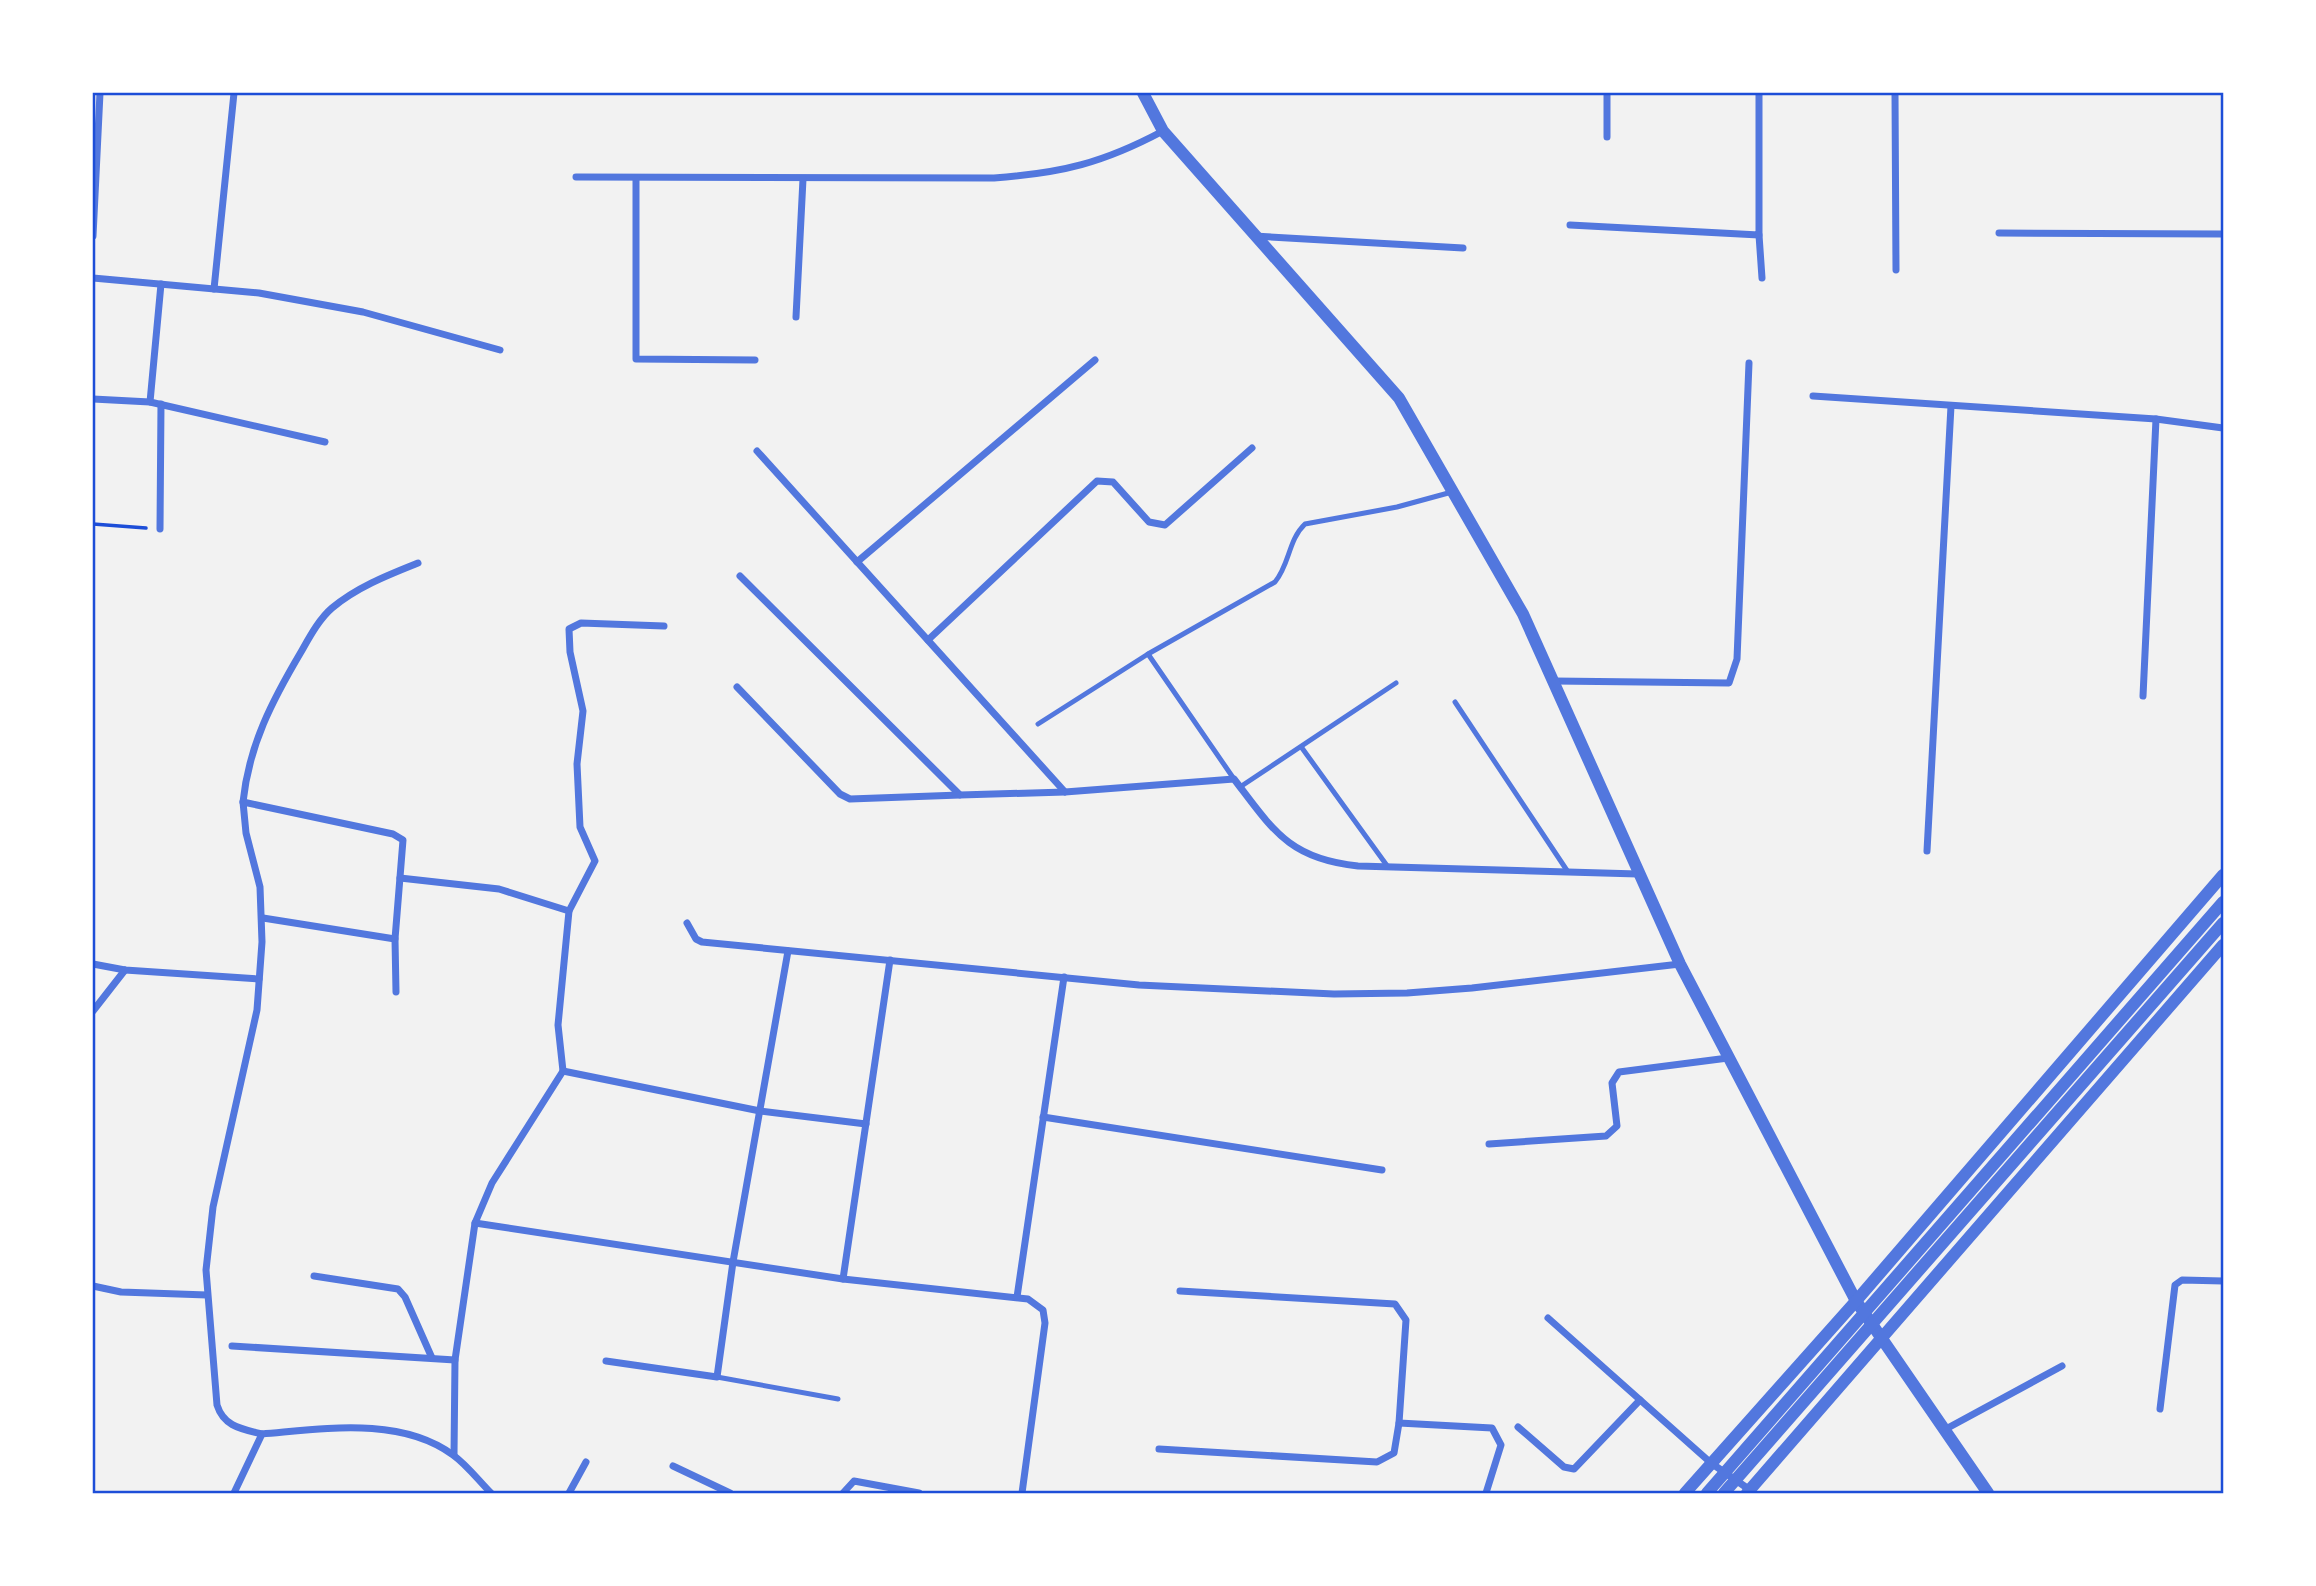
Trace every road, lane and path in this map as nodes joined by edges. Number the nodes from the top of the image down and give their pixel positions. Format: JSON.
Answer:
{"nodes":[{"id":1,"x":100,"y":93,"type":"edge"},
{"id":2,"x":234,"y":93,"type":"edge"},
{"id":3,"x":1143,"y":93,"type":"edge"},
{"id":4,"x":1607,"y":93,"type":"edge"},
{"id":5,"x":1759,"y":93,"type":"edge"},
{"id":6,"x":1895,"y":93,"type":"edge"},
{"id":7,"x":1163,"y":131,"type":"junction"},
{"id":8,"x":1607,"y":137,"type":"dead end"},
{"id":9,"x":95,"y":144,"type":"edge"},
{"id":10,"x":576,"y":177,"type":"dead end"},
{"id":11,"x":636,"y":178,"type":"junction"},
{"id":12,"x":803,"y":179,"type":"junction"},
{"id":13,"x":1570,"y":225,"type":"dead end"},
{"id":14,"x":1999,"y":233,"type":"dead end"},
{"id":15,"x":2223,"y":234,"type":"edge"},
{"id":16,"x":1759,"y":235,"type":"junction"},
{"id":17,"x":93,"y":236,"type":"edge"},
{"id":18,"x":1253,"y":236,"type":"junction"},
{"id":19,"x":1463,"y":248,"type":"dead end"},
{"id":20,"x":1896,"y":270,"type":"dead end"},
{"id":21,"x":93,"y":278,"type":"edge"},
{"id":22,"x":1762,"y":278,"type":"dead end"},
{"id":23,"x":161,"y":284,"type":"junction"},
{"id":24,"x":214,"y":289,"type":"junction"},
{"id":25,"x":796,"y":317,"type":"dead end"},
{"id":26,"x":500,"y":350,"type":"dead end"},
{"id":27,"x":755,"y":360,"type":"dead end"},
{"id":28,"x":1095,"y":360,"type":"dead end"},
{"id":29,"x":1749,"y":363,"type":"dead end"},
{"id":30,"x":1813,"y":396,"type":"dead end"},
{"id":31,"x":93,"y":398,"type":"edge"},
{"id":32,"x":150,"y":402,"type":"junction"},
{"id":33,"x":161,"y":404,"type":"junction"},
{"id":34,"x":1951,"y":405,"type":"junction"},
{"id":35,"x":2156,"y":419,"type":"junction"},
{"id":36,"x":2223,"y":428,"type":"edge"},
{"id":37,"x":325,"y":442,"type":"dead end"},
{"id":38,"x":1252,"y":448,"type":"dead end"},
{"id":39,"x":757,"y":451,"type":"dead end"},
{"id":40,"x":1452,"y":492,"type":"junction"},
{"id":41,"x":93,"y":524,"type":"edge"},
{"id":42,"x":160,"y":529,"type":"joint"},
{"id":43,"x":857,"y":562,"type":"junction"},
{"id":44,"x":418,"y":563,"type":"dead end"},
{"id":45,"x":740,"y":576,"type":"dead end"},
{"id":46,"x":664,"y":626,"type":"dead end"},
{"id":47,"x":928,"y":640,"type":"junction"},
{"id":48,"x":1148,"y":654,"type":"junction"},
{"id":49,"x":1554,"y":681,"type":"junction"},
{"id":50,"x":1396,"y":683,"type":"dead end"},
{"id":51,"x":737,"y":687,"type":"dead end"},
{"id":52,"x":2143,"y":696,"type":"dead end"},
{"id":53,"x":1455,"y":702,"type":"dead end"},
{"id":54,"x":1038,"y":724,"type":"dead end"},
{"id":55,"x":1301,"y":748,"type":"junction"},
{"id":56,"x":1234,"y":779,"type":"junction"},
{"id":57,"x":1240,"y":787,"type":"junction"},
{"id":58,"x":1065,"y":792,"type":"junction"},
{"id":59,"x":960,"y":795,"type":"junction"},
{"id":60,"x":243,"y":802,"type":"junction"},
{"id":61,"x":1927,"y":851,"type":"dead end"},
{"id":62,"x":1388,"y":867,"type":"junction"},
{"id":63,"x":1567,"y":872,"type":"junction"},
{"id":64,"x":1639,"y":874,"type":"junction"},
{"id":65,"x":2223,"y":875,"type":"edge"},
{"id":66,"x":400,"y":878,"type":"junction"},
{"id":67,"x":2223,"y":902,"type":"edge"},
{"id":68,"x":569,"y":911,"type":"junction"},
{"id":69,"x":263,"y":918,"type":"junction"},
{"id":70,"x":687,"y":923,"type":"dead end"},
{"id":71,"x":2223,"y":923,"type":"edge"},
{"id":72,"x":396,"y":939,"type":"junction"},
{"id":73,"x":2223,"y":945,"type":"edge"},
{"id":74,"x":788,"y":951,"type":"junction"},
{"id":75,"x":890,"y":960,"type":"junction"},
{"id":76,"x":93,"y":964,"type":"edge"},
{"id":77,"x":1680,"y":964,"type":"junction"},
{"id":78,"x":125,"y":970,"type":"junction"},
{"id":79,"x":1064,"y":977,"type":"junction"},
{"id":80,"x":259,"y":979,"type":"junction"},
{"id":81,"x":396,"y":992,"type":"dead end"},
{"id":82,"x":93,"y":1011,"type":"edge"},
{"id":83,"x":1728,"y":1058,"type":"junction"},
{"id":84,"x":563,"y":1071,"type":"junction"},
{"id":85,"x":760,"y":1111,"type":"junction"},
{"id":86,"x":1043,"y":1117,"type":"junction"},
{"id":87,"x":866,"y":1124,"type":"junction"},
{"id":88,"x":1995,"y":1138,"type":"junction"},
{"id":89,"x":1489,"y":1144,"type":"dead end"},
{"id":90,"x":2031,"y":1169,"type":"junction"},
{"id":91,"x":1382,"y":1170,"type":"dead end"},
{"id":92,"x":1934,"y":1209,"type":"junction"},
{"id":93,"x":475,"y":1223,"type":"junction"},
{"id":94,"x":1969,"y":1239,"type":"junction"},
{"id":95,"x":733,"y":1262,"type":"junction"},
{"id":96,"x":314,"y":1276,"type":"dead end"},
{"id":97,"x":843,"y":1279,"type":"junction"},
{"id":98,"x":2223,"y":1281,"type":"edge"},
{"id":99,"x":93,"y":1288,"type":"edge"},
{"id":100,"x":1180,"y":1291,"type":"dead end"},
{"id":101,"x":207,"y":1295,"type":"junction"},
{"id":102,"x":1017,"y":1297,"type":"junction"},
{"id":103,"x":1856,"y":1301,"type":"junction"},
{"id":104,"x":1548,"y":1318,"type":"dead end"},
{"id":105,"x":1880,"y":1340,"type":"junction"},
{"id":106,"x":232,"y":1346,"type":"dead end"},
{"id":107,"x":432,"y":1358,"type":"junction"},
{"id":108,"x":455,"y":1360,"type":"junction"},
{"id":109,"x":606,"y":1361,"type":"dead end"},
{"id":110,"x":2062,"y":1366,"type":"dead end"},
{"id":111,"x":717,"y":1377,"type":"junction"},
{"id":112,"x":838,"y":1399,"type":"dead end"},
{"id":113,"x":1640,"y":1400,"type":"junction"},
{"id":114,"x":2160,"y":1409,"type":"dead end"},
{"id":115,"x":1399,"y":1423,"type":"junction"},
{"id":116,"x":1518,"y":1427,"type":"dead end"},
{"id":117,"x":1944,"y":1430,"type":"junction"},
{"id":118,"x":262,"y":1434,"type":"junction"},
{"id":119,"x":1159,"y":1449,"type":"dead end"},
{"id":120,"x":454,"y":1455,"type":"junction"},
{"id":121,"x":586,"y":1462,"type":"dead end"},
{"id":122,"x":1711,"y":1463,"type":"junction"},
{"id":123,"x":673,"y":1466,"type":"dead end"},
{"id":124,"x":1748,"y":1492,"type":"edge"},
{"id":125,"x":235,"y":1493,"type":"edge"},
{"id":126,"x":491,"y":1493,"type":"edge"},
{"id":127,"x":569,"y":1493,"type":"edge"},
{"id":128,"x":730,"y":1493,"type":"edge"},
{"id":129,"x":843,"y":1493,"type":"edge"},
{"id":130,"x":919,"y":1493,"type":"edge"},
{"id":131,"x":1022,"y":1493,"type":"edge"},
{"id":132,"x":1486,"y":1493,"type":"edge"},
{"id":133,"x":1685,"y":1493,"type":"edge"},
{"id":134,"x":1707,"y":1493,"type":"edge"},
{"id":135,"x":1724,"y":1493,"type":"edge"},
{"id":136,"x":1988,"y":1493,"type":"edge"}],
"edges":[{"from":1,"to":9,"type":"street"},
{"from":2,"to":24,"type":"street"},
{"from":3,"to":7,"type":"street"},
{"from":4,"to":8,"type":"street"},
{"from":5,"to":16,"type":"street"},
{"from":6,"to":20,"type":"street"},
{"from":7,"to":12,"type":"street"},
{"from":7,"to":18,"type":"street"},
{"from":9,"to":17,"type":"street"},
{"from":10,"to":11,"type":"street"},
{"from":11,"to":12,"type":"street"},
{"from":11,"to":27,"type":"street"},
{"from":12,"to":25,"type":"street"},
{"from":13,"to":16,"type":"street"},
{"from":14,"to":15,"type":"street"},
{"from":16,"to":22,"type":"street"},
{"from":18,"to":19,"type":"street"},
{"from":18,"to":40,"type":"street"},
{"from":21,"to":23,"type":"street"},
{"from":23,"to":24,"type":"street"},
{"from":23,"to":32,"type":"street"},
{"from":24,"to":26,"type":"street"},
{"from":28,"to":43,"type":"street"},
{"from":29,"to":49,"type":"street"},
{"from":30,"to":34,"type":"street"},
{"from":31,"to":32,"type":"street"},
{"from":32,"to":33,"type":"street"},
{"from":33,"to":37,"type":"street"},
{"from":33,"to":42,"type":"street"},
{"from":34,"to":35,"type":"street"},
{"from":34,"to":61,"type":"street"},
{"from":35,"to":36,"type":"street"},
{"from":35,"to":52,"type":"street"},
{"from":38,"to":47,"type":"street"},
{"from":39,"to":43,"type":"street"},
{"from":40,"to":48,"type":"lane"},
{"from":40,"to":49,"type":"street"},
{"from":41,"to":42,"type":"path"},
{"from":43,"to":47,"type":"street"},
{"from":44,"to":60,"type":"street"},
{"from":45,"to":59,"type":"street"},
{"from":46,"to":68,"type":"street"},
{"from":47,"to":58,"type":"street"},
{"from":48,"to":54,"type":"lane"},
{"from":48,"to":56,"type":"lane"},
{"from":49,"to":64,"type":"street"},
{"from":50,"to":55,"type":"lane"},
{"from":51,"to":59,"type":"street"},
{"from":53,"to":63,"type":"lane"},
{"from":55,"to":57,"type":"lane"},
{"from":55,"to":62,"type":"lane"},
{"from":56,"to":57,"type":"street"},
{"from":56,"to":58,"type":"street"},
{"from":57,"to":62,"type":"street"},
{"from":58,"to":59,"type":"street"},
{"from":60,"to":66,"type":"street"},
{"from":60,"to":69,"type":"street"},
{"from":62,"to":63,"type":"street"},
{"from":63,"to":64,"type":"street"},
{"from":64,"to":77,"type":"street"},
{"from":65,"to":88,"type":"street"},
{"from":66,"to":68,"type":"street"},
{"from":66,"to":72,"type":"street"},
{"from":67,"to":134,"type":"street"},
{"from":68,"to":84,"type":"street"},
{"from":69,"to":72,"type":"street"},
{"from":69,"to":80,"type":"street"},
{"from":70,"to":74,"type":"street"},
{"from":71,"to":135,"type":"street"},
{"from":72,"to":81,"type":"street"},
{"from":73,"to":90,"type":"street"},
{"from":74,"to":75,"type":"street"},
{"from":74,"to":85,"type":"street"},
{"from":75,"to":79,"type":"street"},
{"from":75,"to":87,"type":"street"},
{"from":76,"to":78,"type":"street"},
{"from":77,"to":79,"type":"street"},
{"from":77,"to":83,"type":"street"},
{"from":78,"to":80,"type":"street"},
{"from":78,"to":82,"type":"street"},
{"from":79,"to":86,"type":"street"},
{"from":80,"to":101,"type":"street"},
{"from":83,"to":89,"type":"street"},
{"from":83,"to":103,"type":"street"},
{"from":84,"to":85,"type":"street"},
{"from":84,"to":93,"type":"street"},
{"from":85,"to":87,"type":"street"},
{"from":85,"to":95,"type":"street"},
{"from":86,"to":91,"type":"street"},
{"from":86,"to":102,"type":"street"},
{"from":87,"to":97,"type":"street"},
{"from":88,"to":90,"type":"street"},
{"from":88,"to":92,"type":"street"},
{"from":90,"to":94,"type":"street"},
{"from":92,"to":94,"type":"street"},
{"from":92,"to":103,"type":"street"},
{"from":93,"to":95,"type":"street"},
{"from":93,"to":108,"type":"street"},
{"from":94,"to":105,"type":"street"},
{"from":95,"to":97,"type":"street"},
{"from":95,"to":111,"type":"street"},
{"from":96,"to":107,"type":"street"},
{"from":97,"to":102,"type":"street"},
{"from":98,"to":114,"type":"street"},
{"from":99,"to":101,"type":"street"},
{"from":100,"to":115,"type":"street"},
{"from":101,"to":118,"type":"street"},
{"from":102,"to":131,"type":"street"},
{"from":103,"to":105,"type":"street"},
{"from":103,"to":122,"type":"street"},
{"from":104,"to":113,"type":"street"},
{"from":105,"to":117,"type":"street"},
{"from":105,"to":124,"type":"street"},
{"from":106,"to":107,"type":"street"},
{"from":107,"to":108,"type":"street"},
{"from":108,"to":120,"type":"street"},
{"from":109,"to":111,"type":"street"},
{"from":110,"to":117,"type":"street"},
{"from":111,"to":112,"type":"lane"},
{"from":113,"to":116,"type":"street"},
{"from":113,"to":122,"type":"street"},
{"from":115,"to":119,"type":"street"},
{"from":115,"to":132,"type":"street"},
{"from":117,"to":136,"type":"street"},
{"from":118,"to":120,"type":"street"},
{"from":118,"to":125,"type":"street"},
{"from":120,"to":126,"type":"street"},
{"from":121,"to":127,"type":"street"},
{"from":122,"to":124,"type":"street"},
{"from":122,"to":133,"type":"street"},
{"from":123,"to":128,"type":"street"},
{"from":129,"to":130,"type":"street"}]}
